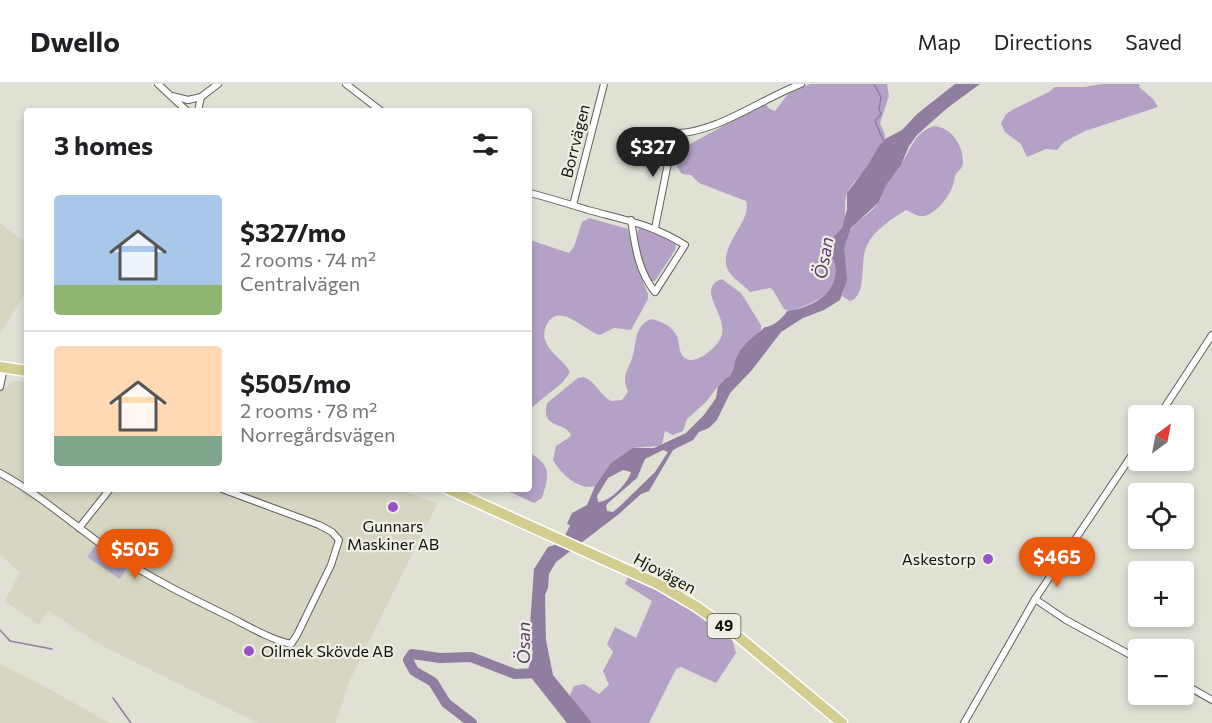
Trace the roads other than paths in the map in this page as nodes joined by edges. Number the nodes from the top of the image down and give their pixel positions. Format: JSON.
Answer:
{"nodes":[{"id":1,"x":158,"y":84,"type":"edge"},
{"id":2,"x":218,"y":84,"type":"edge"},
{"id":3,"x":346,"y":84,"type":"edge"},
{"id":4,"x":604,"y":84,"type":"edge"},
{"id":5,"x":801,"y":84,"type":"edge"},
{"id":6,"x":171,"y":96,"type":"junction"},
{"id":7,"x":201,"y":97,"type":"junction"},
{"id":8,"x":184,"y":108,"type":"edge"},
{"id":9,"x":199,"y":108,"type":"edge"},
{"id":10,"x":377,"y":108,"type":"edge"},
{"id":11,"x":532,"y":193,"type":"edge"},
{"id":12,"x":573,"y":205,"type":"junction"},
{"id":13,"x":631,"y":220,"type":"junction"},
{"id":14,"x":655,"y":228,"type":"junction"},
{"id":15,"x":1212,"y":334,"type":"edge"},
{"id":16,"x":2,"y":367,"type":"edge"},
{"id":17,"x":24,"y":371,"type":"edge"},
{"id":18,"x":0,"y":387,"type":"edge"},
{"id":19,"x":1167,"y":405,"type":"edge"},
{"id":20,"x":1128,"y":461,"type":"edge"},
{"id":21,"x":0,"y":473,"type":"edge"},
{"id":22,"x":24,"y":488,"type":"edge"},
{"id":23,"x":31,"y":492,"type":"edge"},
{"id":24,"x":108,"y":492,"type":"edge"},
{"id":25,"x":230,"y":492,"type":"edge"},
{"id":26,"x":455,"y":492,"type":"edge"},
{"id":27,"x":79,"y":528,"type":"junction"},
{"id":28,"x":1035,"y":599,"type":"junction"},
{"id":29,"x":1128,"y":654,"type":"edge"},
{"id":30,"x":1194,"y":690,"type":"edge"},
{"id":31,"x":1212,"y":700,"type":"edge"},
{"id":32,"x":842,"y":723,"type":"edge"},
{"id":33,"x":964,"y":723,"type":"edge"}],
"edges":[{"from":1,"to":6,"type":"street"},
{"from":2,"to":7,"type":"street"},
{"from":3,"to":10,"type":"street"},
{"from":4,"to":12,"type":"street","name":"Borrvägen"},
{"from":5,"to":14,"type":"street"},
{"from":6,"to":7,"type":"street"},
{"from":6,"to":8,"type":"street"},
{"from":7,"to":9,"type":"street"},
{"from":11,"to":12,"type":"street"},
{"from":12,"to":13,"type":"street"},
{"from":13,"to":14,"type":"street"},
{"from":13,"to":14,"type":"street"},
{"from":15,"to":19,"type":"street"},
{"from":16,"to":17,"type":"main road"},
{"from":16,"to":18,"type":"street"},
{"from":20,"to":28,"type":"street"},
{"from":21,"to":22,"type":"street"},
{"from":23,"to":27,"type":"street"},
{"from":24,"to":27,"type":"street"},
{"from":25,"to":27,"type":"street"},
{"from":26,"to":32,"type":"main road","name":"Hjovägen","number":"49"},
{"from":28,"to":29,"type":"street"},
{"from":28,"to":33,"type":"street"},
{"from":30,"to":31,"type":"street"}]}
